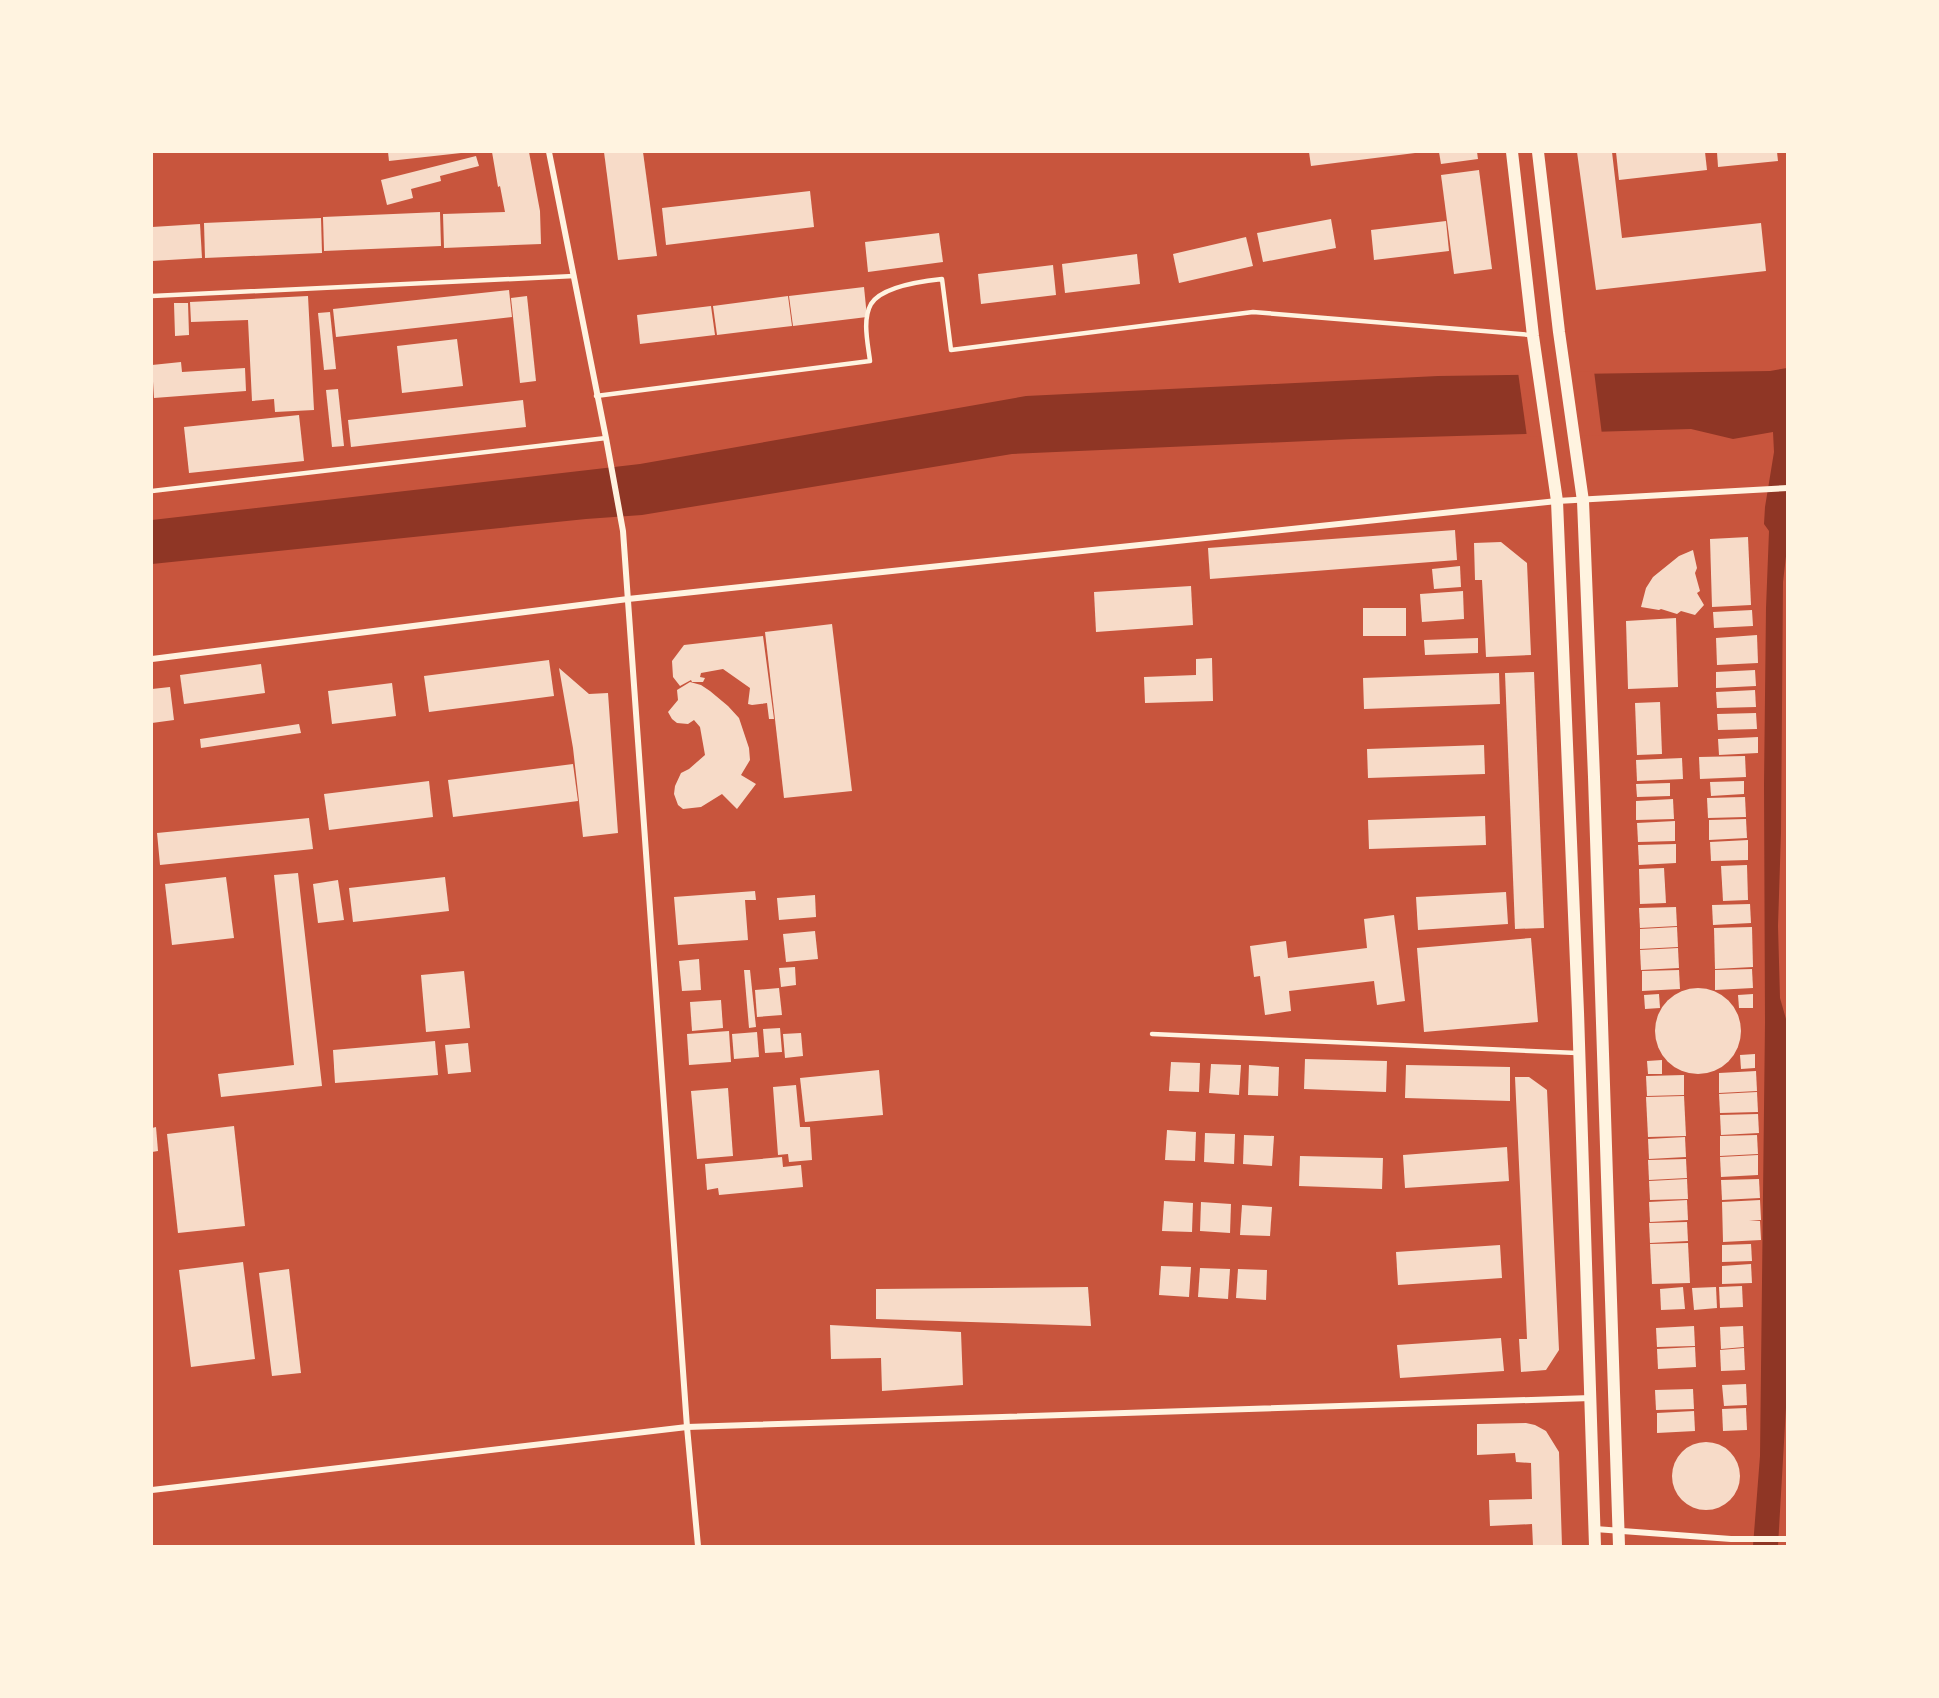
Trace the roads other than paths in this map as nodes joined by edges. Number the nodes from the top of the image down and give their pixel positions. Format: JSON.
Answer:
{"nodes":[{"id":1,"x":549,"y":152,"type":"edge"},
{"id":2,"x":1512,"y":152,"type":"edge"},
{"id":3,"x":1538,"y":152,"type":"edge"},
{"id":4,"x":574,"y":276,"type":"junction"},
{"id":5,"x":152,"y":296,"type":"edge"},
{"id":6,"x":1533,"y":336,"type":"junction"},
{"id":7,"x":596,"y":396,"type":"junction"},
{"id":8,"x":606,"y":438,"type":"junction"},
{"id":9,"x":1788,"y":488,"type":"edge"},
{"id":10,"x":152,"y":491,"type":"edge"},
{"id":11,"x":1557,"y":501,"type":"junction"},
{"id":12,"x":1583,"y":501,"type":"junction"},
{"id":13,"x":628,"y":599,"type":"junction"},
{"id":14,"x":152,"y":659,"type":"edge"},
{"id":15,"x":1152,"y":1034,"type":"dead end"},
{"id":16,"x":1580,"y":1053,"type":"junction"},
{"id":17,"x":1591,"y":1398,"type":"junction"},
{"id":18,"x":687,"y":1427,"type":"junction"},
{"id":19,"x":152,"y":1490,"type":"edge"},
{"id":20,"x":1595,"y":1529,"type":"junction"},
{"id":21,"x":1619,"y":1532,"type":"junction"},
{"id":22,"x":1788,"y":1539,"type":"edge"},
{"id":23,"x":698,"y":1546,"type":"edge"},
{"id":24,"x":1596,"y":1546,"type":"edge"},
{"id":25,"x":1619,"y":1546,"type":"edge"}],
"edges":[{"from":1,"to":4,"type":"street"},
{"from":2,"to":6,"type":"main road"},
{"from":3,"to":12,"type":"main road"},
{"from":4,"to":5,"type":"lane"},
{"from":4,"to":7,"type":"street"},
{"from":6,"to":7,"type":"lane"},
{"from":6,"to":11,"type":"main road"},
{"from":7,"to":8,"type":"street"},
{"from":8,"to":10,"type":"lane"},
{"from":8,"to":13,"type":"street"},
{"from":9,"to":12,"type":"street"},
{"from":11,"to":12,"type":"street"},
{"from":11,"to":13,"type":"street"},
{"from":11,"to":16,"type":"main road"},
{"from":12,"to":21,"type":"main road"},
{"from":13,"to":14,"type":"street"},
{"from":13,"to":18,"type":"street"},
{"from":15,"to":16,"type":"lane"},
{"from":16,"to":17,"type":"main road"},
{"from":17,"to":18,"type":"street"},
{"from":17,"to":20,"type":"main road"},
{"from":18,"to":19,"type":"street"},
{"from":18,"to":23,"type":"street"},
{"from":20,"to":21,"type":"street"},
{"from":20,"to":24,"type":"main road"},
{"from":21,"to":22,"type":"street"},
{"from":21,"to":25,"type":"main road"}]}
